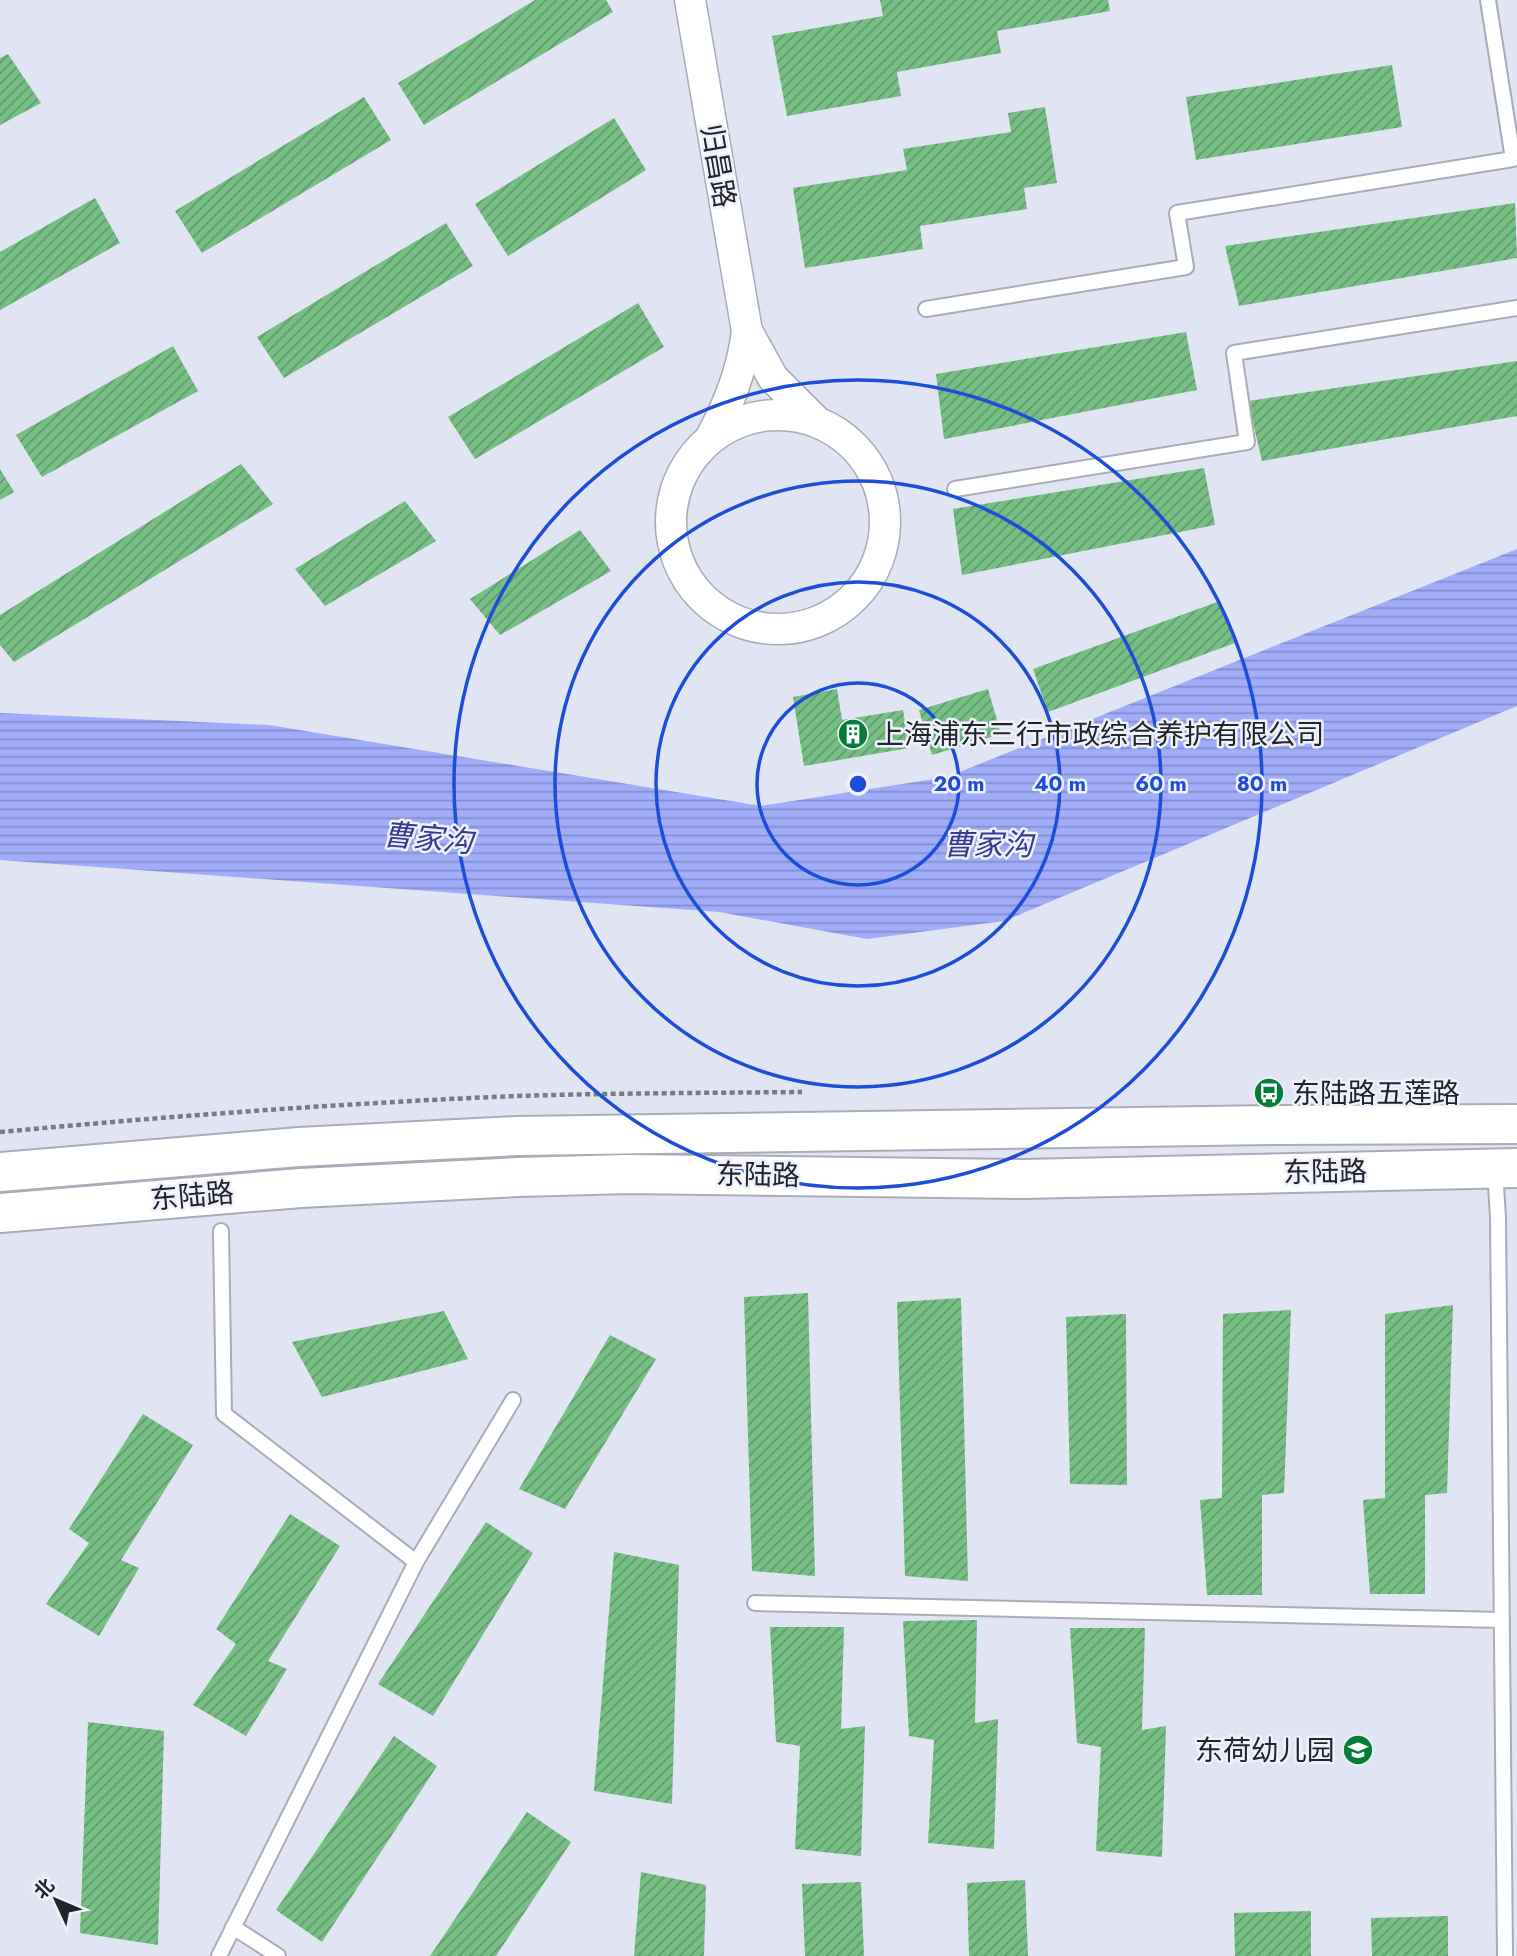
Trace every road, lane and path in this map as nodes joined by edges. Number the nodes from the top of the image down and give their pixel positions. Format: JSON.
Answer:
{"nodes":[{"id":1,"x":690,"y":0,"type":"edge"},
{"id":2,"x":1488,"y":0,"type":"edge"},
{"id":3,"x":1515,"y":166,"type":"edge"},
{"id":4,"x":1517,"y":308,"type":"edge"},
{"id":5,"x":926,"y":309,"type":"dead end"},
{"id":6,"x":747,"y":331,"type":"junction"},
{"id":7,"x":816,"y":421,"type":"junction"},
{"id":8,"x":710,"y":440,"type":"junction"},
{"id":9,"x":955,"y":489,"type":"dead end"},
{"id":10,"x":1517,"y":1124,"type":"edge"},
{"id":11,"x":1506,"y":1168,"type":"edge"},
{"id":12,"x":0,"y":1172,"type":"edge"},
{"id":13,"x":0,"y":1213,"type":"edge"},
{"id":14,"x":221,"y":1231,"type":"dead end"},
{"id":15,"x":513,"y":1400,"type":"dead end"},
{"id":16,"x":416,"y":1562,"type":"junction"},
{"id":17,"x":755,"y":1603,"type":"dead end"},
{"id":18,"x":1502,"y":1620,"type":"junction"},
{"id":19,"x":233,"y":1927,"type":"junction"},
{"id":20,"x":219,"y":1956,"type":"edge"},
{"id":21,"x":278,"y":1956,"type":"edge"},
{"id":22,"x":1505,"y":1956,"type":"edge"}],
"edges":[{"from":1,"to":6,"type":"street","name":"归昌路"},
{"from":2,"to":3,"type":"lane"},
{"from":3,"to":5,"type":"lane"},
{"from":4,"to":9,"type":"lane"},
{"from":6,"to":7,"type":"street","name":"归昌路"},
{"from":6,"to":8,"type":"street","name":"归昌路"},
{"from":7,"to":8,"type":"street","name":"归昌路"},
{"from":7,"to":8,"type":"street","name":"归昌路"},
{"from":10,"to":12,"type":"main road","name":"东陆路"},
{"from":11,"to":13,"type":"main road","name":"东陆路"},
{"from":11,"to":18,"type":"lane"},
{"from":14,"to":16,"type":"lane"},
{"from":15,"to":16,"type":"lane"},
{"from":16,"to":19,"type":"lane"},
{"from":17,"to":18,"type":"lane"},
{"from":18,"to":22,"type":"lane"},
{"from":19,"to":20,"type":"lane"},
{"from":19,"to":21,"type":"lane"}]}
